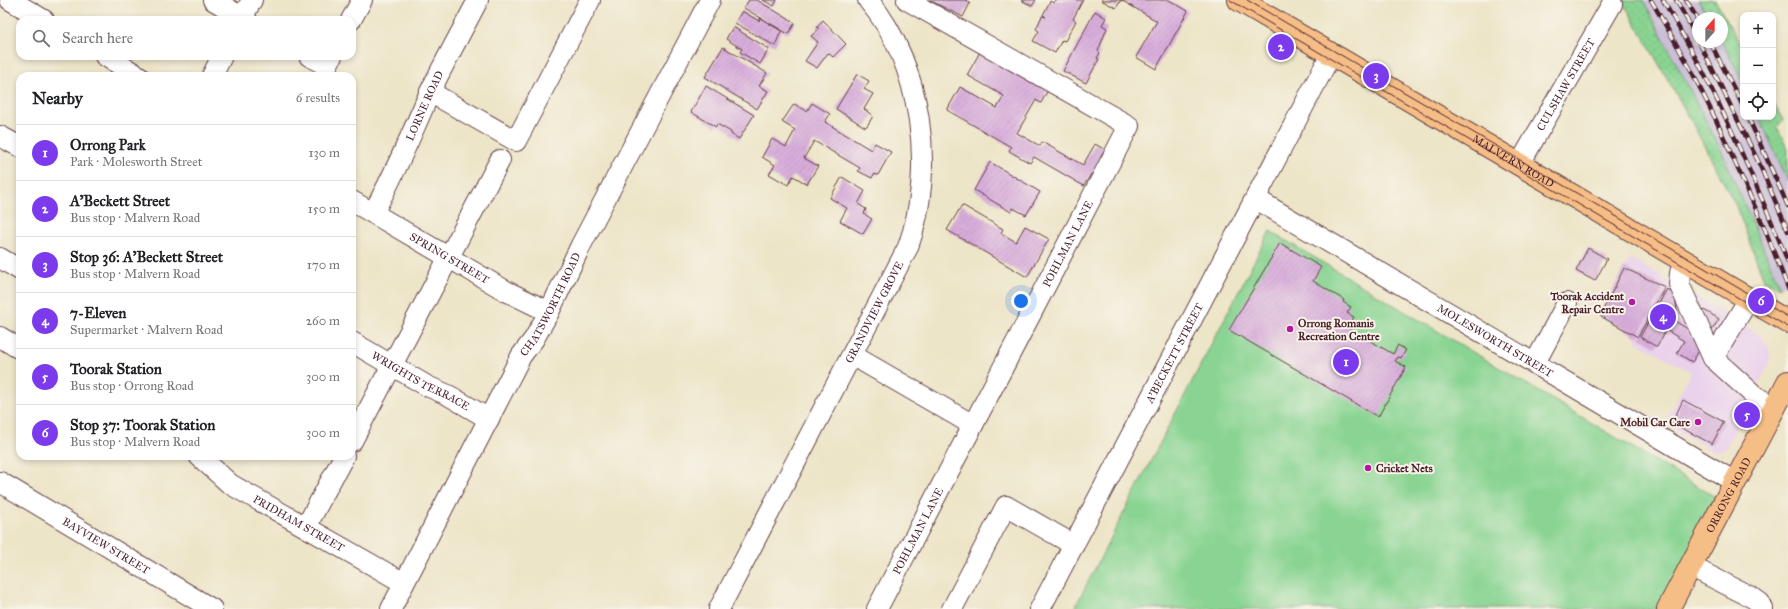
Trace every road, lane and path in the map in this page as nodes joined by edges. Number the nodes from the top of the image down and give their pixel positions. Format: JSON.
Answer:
{"nodes":[{"id":1,"x":10,"y":0,"type":"edge"},
{"id":2,"x":213,"y":0,"type":"edge"},
{"id":3,"x":252,"y":0,"type":"edge"},
{"id":4,"x":362,"y":0,"type":"edge"},
{"id":5,"x":478,"y":0,"type":"edge"},
{"id":6,"x":590,"y":0,"type":"edge"},
{"id":7,"x":710,"y":0,"type":"edge"},
{"id":8,"x":868,"y":0,"type":"edge"},
{"id":9,"x":907,"y":0,"type":"edge"},
{"id":10,"x":1239,"y":0,"type":"edge"},
{"id":11,"x":1612,"y":4,"type":"dead end"},
{"id":12,"x":37,"y":16,"type":"edge"},
{"id":13,"x":239,"y":16,"type":"edge"},
{"id":14,"x":245,"y":16,"type":"edge"},
{"id":15,"x":353,"y":16,"type":"edge"},
{"id":16,"x":1331,"y":54,"type":"junction"},
{"id":17,"x":112,"y":60,"type":"edge"},
{"id":18,"x":220,"y":60,"type":"edge"},
{"id":19,"x":316,"y":60,"type":"edge"},
{"id":20,"x":330,"y":60,"type":"edge"},
{"id":21,"x":132,"y":72,"type":"edge"},
{"id":22,"x":214,"y":72,"type":"edge"},
{"id":23,"x":430,"y":92,"type":"junction"},
{"id":24,"x":0,"y":136,"type":"edge"},
{"id":25,"x":16,"y":146,"type":"edge"},
{"id":26,"x":500,"y":160,"type":"dead end"},
{"id":27,"x":1519,"y":165,"type":"junction"},
{"id":28,"x":1256,"y":199,"type":"junction"},
{"id":29,"x":356,"y":203,"type":"edge"},
{"id":30,"x":373,"y":213,"type":"junction"},
{"id":31,"x":0,"y":258,"type":"edge"},
{"id":32,"x":449,"y":258,"type":"junction"},
{"id":33,"x":1684,"y":261,"type":"junction"},
{"id":34,"x":16,"y":268,"type":"edge"},
{"id":35,"x":1749,"y":300,"type":"junction"},
{"id":36,"x":1567,"y":303,"type":"dead end"},
{"id":37,"x":548,"y":312,"type":"junction"},
{"id":38,"x":1788,"y":322,"type":"edge"},
{"id":39,"x":0,"y":338,"type":"edge"},
{"id":40,"x":356,"y":344,"type":"edge"},
{"id":41,"x":16,"y":347,"type":"edge"},
{"id":42,"x":852,"y":355,"type":"junction"},
{"id":43,"x":1713,"y":358,"type":"junction"},
{"id":44,"x":1535,"y":363,"type":"junction"},
{"id":45,"x":392,"y":366,"type":"junction"},
{"id":46,"x":1788,"y":382,"type":"edge"},
{"id":47,"x":1774,"y":408,"type":"junction"},
{"id":48,"x":489,"y":419,"type":"junction"},
{"id":49,"x":973,"y":425,"type":"junction"},
{"id":50,"x":356,"y":434,"type":"edge"},
{"id":51,"x":203,"y":460,"type":"edge"},
{"id":52,"x":342,"y":460,"type":"edge"},
{"id":53,"x":0,"y":482,"type":"edge"},
{"id":54,"x":1735,"y":482,"type":"junction"},
{"id":55,"x":306,"y":527,"type":"junction"},
{"id":56,"x":1074,"y":545,"type":"junction"},
{"id":57,"x":1690,"y":566,"type":"junction"},
{"id":58,"x":404,"y":583,"type":"junction"},
{"id":59,"x":212,"y":609,"type":"edge"},
{"id":60,"x":391,"y":609,"type":"edge"},
{"id":61,"x":719,"y":609,"type":"edge"},
{"id":62,"x":877,"y":609,"type":"edge"},
{"id":63,"x":952,"y":609,"type":"edge"},
{"id":64,"x":1040,"y":609,"type":"edge"},
{"id":65,"x":1668,"y":609,"type":"edge"},
{"id":66,"x":1763,"y":609,"type":"edge"}],
"edges":[{"from":1,"to":12,"type":"street"},
{"from":2,"to":13,"type":"street"},
{"from":3,"to":14,"type":"street"},
{"from":4,"to":15,"type":"street"},
{"from":5,"to":23,"type":"street","name":"LORNE ROAD"},
{"from":6,"to":23,"type":"street"},
{"from":7,"to":37,"type":"street","name":"CHATSWORTH ROAD"},
{"from":8,"to":42,"type":"street","name":"GRANDVIEW GROVE"},
{"from":9,"to":49,"type":"street","name":"POHLMAN LANE"},
{"from":10,"to":16,"type":"main road","name":"MALVERN ROAD"},
{"from":11,"to":27,"type":"street","name":"CULSHAW STREET"},
{"from":16,"to":27,"type":"main road","name":"MALVERN ROAD"},
{"from":16,"to":28,"type":"street","name":"A'BECKETT STREET"},
{"from":17,"to":21,"type":"street"},
{"from":18,"to":22,"type":"street"},
{"from":19,"to":20,"type":"street"},
{"from":23,"to":30,"type":"street","name":"LORNE ROAD"},
{"from":24,"to":25,"type":"street"},
{"from":26,"to":32,"type":"street"},
{"from":27,"to":33,"type":"main road","name":"MALVERN ROAD"},
{"from":28,"to":44,"type":"street","name":"MOLESWORTH STREET"},
{"from":28,"to":56,"type":"street","name":"A'BECKETT STREET"},
{"from":29,"to":30,"type":"street","name":"SPRING STREET"},
{"from":30,"to":32,"type":"street","name":"SPRING STREET"},
{"from":31,"to":34,"type":"street"},
{"from":32,"to":37,"type":"street","name":"SPRING STREET"},
{"from":32,"to":45,"type":"street"},
{"from":33,"to":35,"type":"main road","name":"MALVERN ROAD"},
{"from":33,"to":43,"type":"street"},
{"from":35,"to":38,"type":"main road","name":"MALVERN ROAD"},
{"from":35,"to":43,"type":"street"},
{"from":36,"to":44,"type":"street"},
{"from":37,"to":48,"type":"street","name":"CHATSWORTH ROAD"},
{"from":39,"to":41,"type":"street"},
{"from":40,"to":45,"type":"street","name":"WRIGHTS TERRACE"},
{"from":42,"to":49,"type":"street"},
{"from":42,"to":61,"type":"street","name":"GRANDVIEW GROVE"},
{"from":43,"to":47,"type":"street"},
{"from":44,"to":54,"type":"street","name":"MOLESWORTH STREET"},
{"from":45,"to":48,"type":"street","name":"WRIGHTS TERRACE"},
{"from":45,"to":50,"type":"street"},
{"from":46,"to":47,"type":"main road","name":"ORRONG ROAD"},
{"from":47,"to":54,"type":"main road","name":"ORRONG ROAD"},
{"from":48,"to":58,"type":"street","name":"CHATSWORTH ROAD"},
{"from":49,"to":62,"type":"street","name":"POHLMAN LANE"},
{"from":51,"to":55,"type":"street","name":"PRIDHAM STREET"},
{"from":52,"to":55,"type":"street"},
{"from":53,"to":59,"type":"street","name":"BAYVIEW STREET"},
{"from":54,"to":57,"type":"main road","name":"ORRONG ROAD"},
{"from":55,"to":58,"type":"street","name":"PRIDHAM STREET"},
{"from":56,"to":63,"type":"street"},
{"from":56,"to":64,"type":"street","name":"A'BECKETT STREET"},
{"from":57,"to":65,"type":"main road","name":"ORRONG ROAD"},
{"from":57,"to":66,"type":"street"},
{"from":58,"to":60,"type":"street","name":"CHATSWORTH ROAD"}]}
